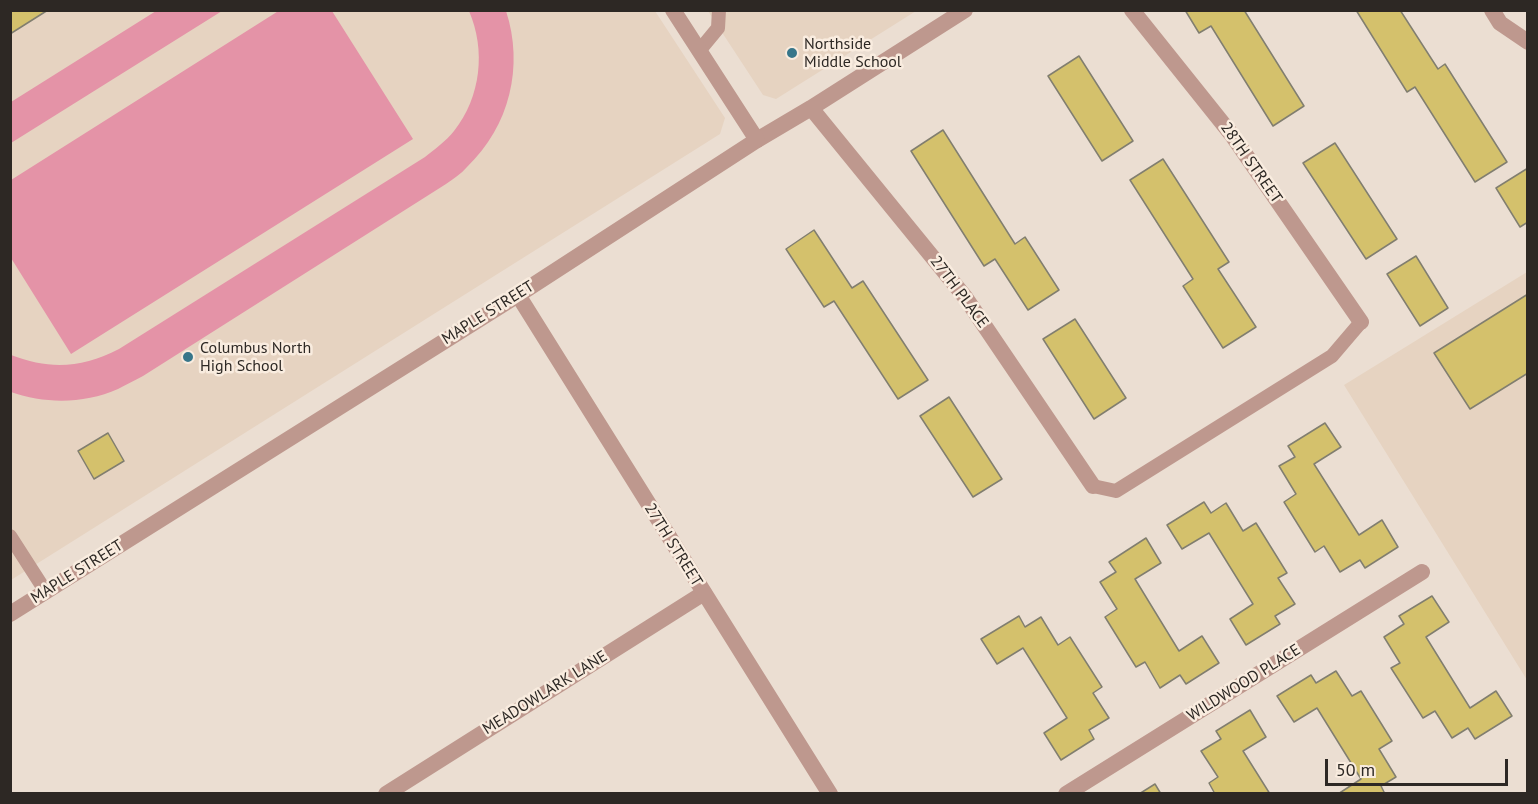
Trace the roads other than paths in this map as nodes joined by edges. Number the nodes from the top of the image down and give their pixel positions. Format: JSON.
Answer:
{"nodes":[{"id":1,"x":673,"y":10,"type":"edge"},
{"id":2,"x":719,"y":10,"type":"edge"},
{"id":3,"x":965,"y":10,"type":"edge"},
{"id":4,"x":1132,"y":10,"type":"edge"},
{"id":5,"x":1492,"y":10,"type":"edge"},
{"id":6,"x":1527,"y":42,"type":"edge"},
{"id":7,"x":699,"y":51,"type":"junction"},
{"id":8,"x":811,"y":108,"type":"junction"},
{"id":9,"x":757,"y":140,"type":"junction"},
{"id":10,"x":518,"y":295,"type":"junction"},
{"id":11,"x":1361,"y":322,"type":"joint"},
{"id":12,"x":1093,"y":486,"type":"joint"},
{"id":13,"x":10,"y":536,"type":"edge"},
{"id":14,"x":1422,"y":572,"type":"dead end"},
{"id":15,"x":46,"y":592,"type":"junction"},
{"id":16,"x":704,"y":593,"type":"junction"},
{"id":17,"x":10,"y":614,"type":"edge"},
{"id":18,"x":386,"y":794,"type":"edge"},
{"id":19,"x":830,"y":794,"type":"edge"},
{"id":20,"x":1066,"y":794,"type":"edge"}],
"edges":[{"from":1,"to":7,"type":"street"},
{"from":2,"to":7,"type":"lane"},
{"from":3,"to":8,"type":"street","name":"MAPLE STREET"},
{"from":4,"to":11,"type":"street","name":"28TH STREET"},
{"from":5,"to":6,"type":"street"},
{"from":7,"to":9,"type":"street"},
{"from":8,"to":9,"type":"street","name":"MAPLE STREET"},
{"from":8,"to":12,"type":"street","name":"27TH PLACE"},
{"from":9,"to":10,"type":"street","name":"MAPLE STREET"},
{"from":10,"to":15,"type":"street","name":"MAPLE STREET"},
{"from":10,"to":16,"type":"street","name":"27TH STREET"},
{"from":11,"to":12,"type":"lane"},
{"from":13,"to":15,"type":"lane"},
{"from":14,"to":20,"type":"street","name":"WILDWOOD PLACE"},
{"from":15,"to":17,"type":"street","name":"MAPLE STREET"},
{"from":16,"to":18,"type":"street","name":"MEADOWLARK LANE"},
{"from":16,"to":19,"type":"street","name":"27TH STREET"}]}
